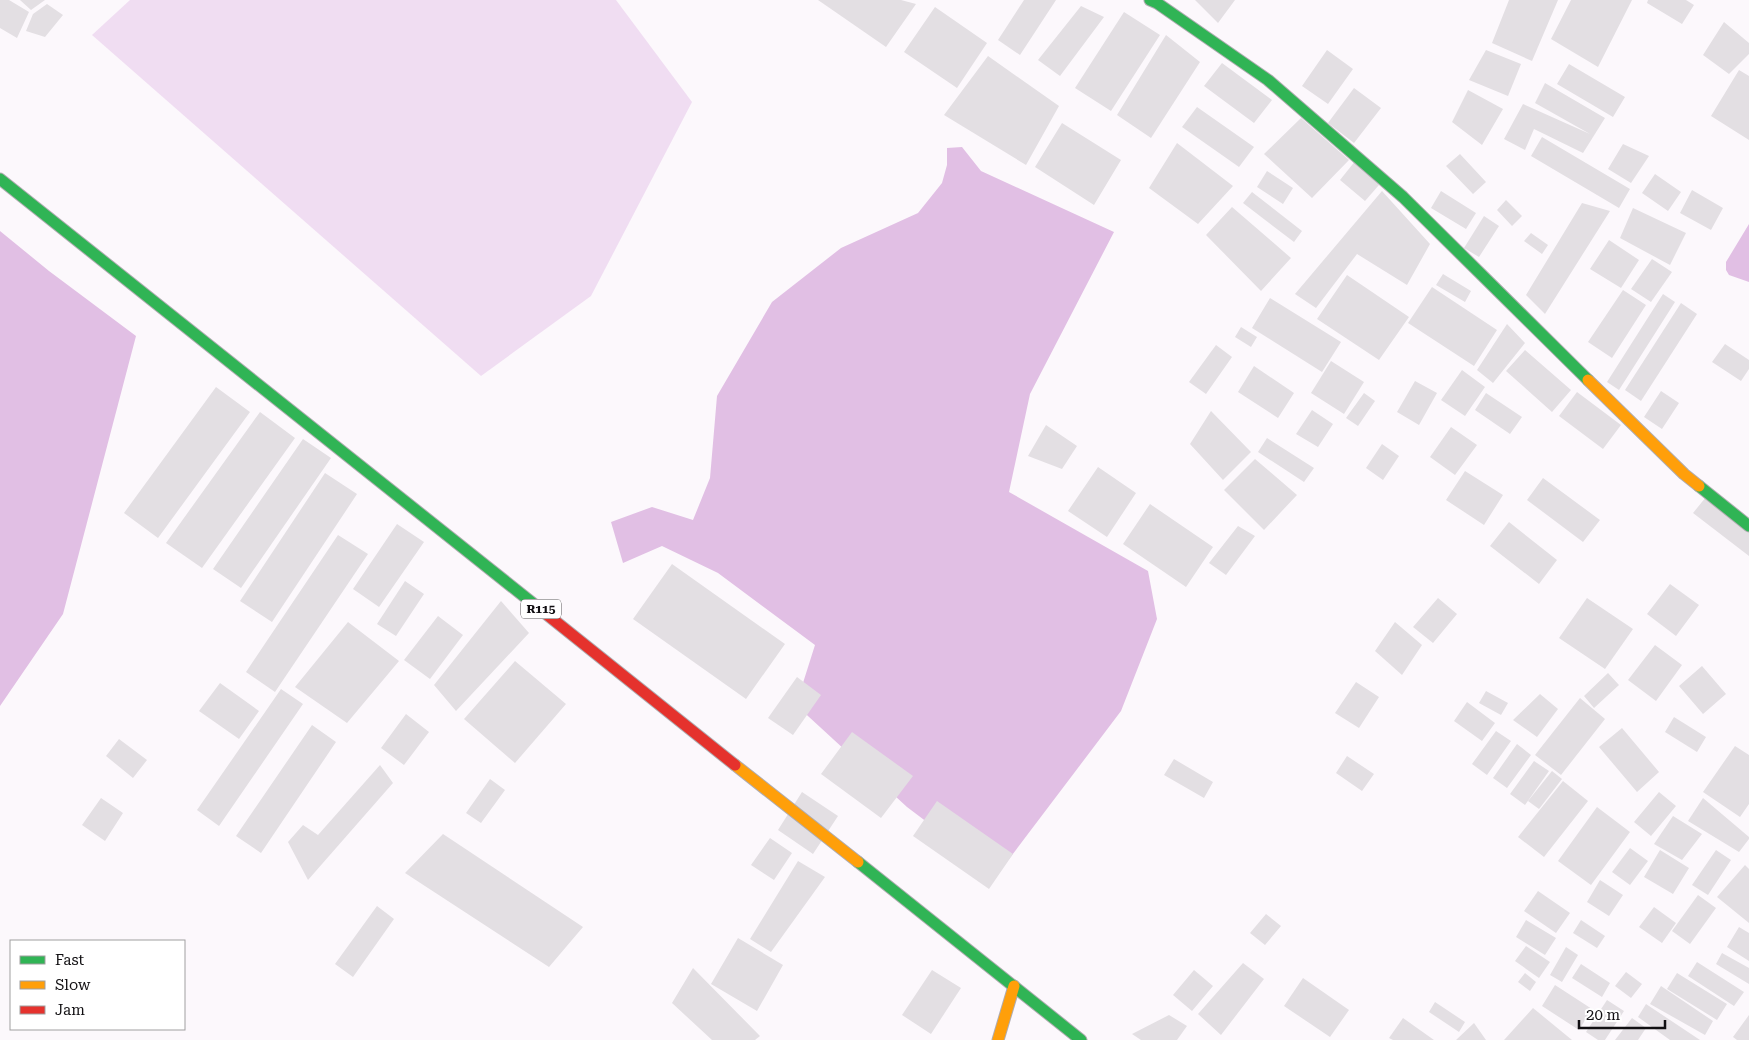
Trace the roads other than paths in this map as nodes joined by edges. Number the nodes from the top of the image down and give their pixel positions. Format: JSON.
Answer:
{"nodes":[{"id":1,"x":1150,"y":0,"type":"edge"},
{"id":2,"x":0,"y":179,"type":"edge"},
{"id":3,"x":1749,"y":526,"type":"edge"},
{"id":4,"x":1014,"y":986,"type":"junction"},
{"id":5,"x":998,"y":1040,"type":"edge"},
{"id":6,"x":1081,"y":1040,"type":"edge"}],
"edges":[{"from":1,"to":3,"type":"main road"},
{"from":2,"to":4,"type":"main road","number":"R115"},
{"from":4,"to":5,"type":"main road"},
{"from":4,"to":6,"type":"main road","number":"R115"}]}
